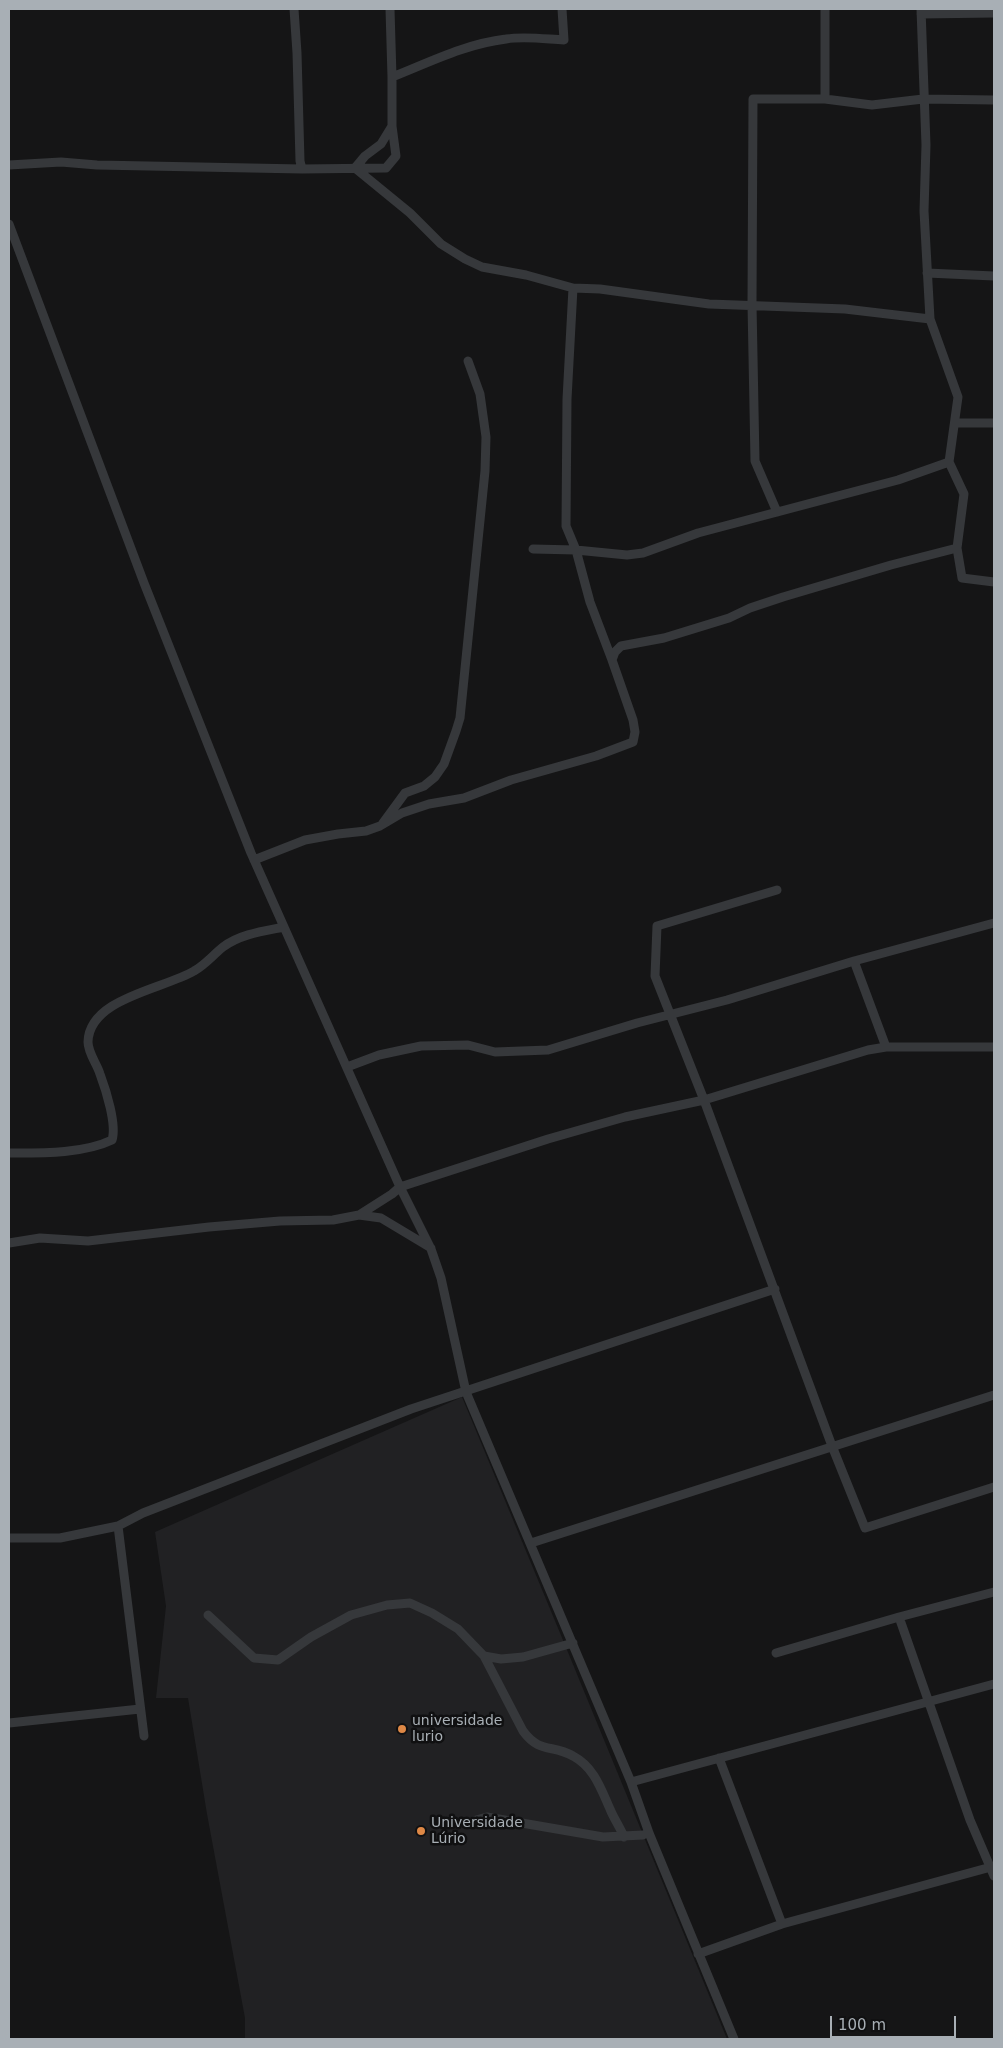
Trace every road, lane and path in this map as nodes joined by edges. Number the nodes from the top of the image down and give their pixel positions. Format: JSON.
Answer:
{"nodes":[{"id":1,"x":294,"y":9,"type":"edge"},
{"id":2,"x":390,"y":9,"type":"edge"},
{"id":3,"x":562,"y":9,"type":"edge"},
{"id":4,"x":825,"y":9,"type":"edge"},
{"id":5,"x":921,"y":11,"type":"edge"},
{"id":6,"x":994,"y":13,"type":"edge"},
{"id":7,"x":392,"y":77,"type":"junction"},
{"id":8,"x":825,"y":99,"type":"junction"},
{"id":9,"x":923,"y":99,"type":"junction"},
{"id":10,"x":994,"y":100,"type":"edge"},
{"id":11,"x":392,"y":126,"type":"junction"},
{"id":12,"x":9,"y":165,"type":"edge"},
{"id":13,"x":355,"y":168,"type":"junction"},
{"id":14,"x":302,"y":169,"type":"junction"},
{"id":15,"x":9,"y":224,"type":"edge"},
{"id":16,"x":10,"y":235,"type":"edge"},
{"id":17,"x":927,"y":273,"type":"junction"},
{"id":18,"x":994,"y":276,"type":"edge"},
{"id":19,"x":573,"y":288,"type":"junction"},
{"id":20,"x":752,"y":304,"type":"junction"},
{"id":21,"x":930,"y":319,"type":"junction"},
{"id":22,"x":468,"y":361,"type":"dead end"},
{"id":23,"x":956,"y":423,"type":"junction"},
{"id":24,"x":994,"y":423,"type":"edge"},
{"id":25,"x":949,"y":462,"type":"junction"},
{"id":26,"x":777,"y":512,"type":"junction"},
{"id":27,"x":956,"y":548,"type":"junction"},
{"id":28,"x":533,"y":549,"type":"dead end"},
{"id":29,"x":576,"y":550,"type":"junction"},
{"id":30,"x":994,"y":582,"type":"edge"},
{"id":31,"x":612,"y":660,"type":"junction"},
{"id":32,"x":380,"y":826,"type":"junction"},
{"id":33,"x":254,"y":860,"type":"junction"},
{"id":34,"x":777,"y":890,"type":"dead end"},
{"id":35,"x":994,"y":923,"type":"edge"},
{"id":36,"x":284,"y":927,"type":"junction"},
{"id":37,"x":854,"y":961,"type":"junction"},
{"id":38,"x":669,"y":1015,"type":"junction"},
{"id":39,"x":886,"y":1047,"type":"junction"},
{"id":40,"x":994,"y":1047,"type":"edge"},
{"id":41,"x":346,"y":1067,"type":"junction"},
{"id":42,"x":704,"y":1100,"type":"junction"},
{"id":43,"x":9,"y":1153,"type":"edge"},
{"id":44,"x":400,"y":1187,"type":"junction"},
{"id":45,"x":359,"y":1215,"type":"junction"},
{"id":46,"x":9,"y":1243,"type":"edge"},
{"id":47,"x":431,"y":1248,"type":"junction"},
{"id":48,"x":775,"y":1289,"type":"junction"},
{"id":49,"x":466,"y":1392,"type":"junction"},
{"id":50,"x":994,"y":1395,"type":"edge"},
{"id":51,"x":832,"y":1446,"type":"junction"},
{"id":52,"x":994,"y":1487,"type":"edge"},
{"id":53,"x":118,"y":1526,"type":"junction"},
{"id":54,"x":9,"y":1538,"type":"edge"},
{"id":55,"x":531,"y":1543,"type":"junction"},
{"id":56,"x":994,"y":1592,"type":"edge"},
{"id":57,"x":208,"y":1614,"type":"dead end"},
{"id":58,"x":899,"y":1617,"type":"junction"},
{"id":59,"x":573,"y":1643,"type":"junction"},
{"id":60,"x":776,"y":1653,"type":"dead end"},
{"id":61,"x":484,"y":1656,"type":"junction"},
{"id":62,"x":994,"y":1684,"type":"edge"},
{"id":63,"x":929,"y":1702,"type":"junction"},
{"id":64,"x":140,"y":1709,"type":"junction"},
{"id":65,"x":9,"y":1723,"type":"edge"},
{"id":66,"x":144,"y":1736,"type":"dead end"},
{"id":67,"x":719,"y":1758,"type":"junction"},
{"id":68,"x":631,"y":1782,"type":"junction"},
{"id":69,"x":469,"y":1822,"type":"dead end"},
{"id":70,"x":642,"y":1835,"type":"dead end"},
{"id":71,"x":624,"y":1836,"type":"junction"},
{"id":72,"x":993,"y":1872,"type":"edge"},
{"id":73,"x":782,"y":1924,"type":"junction"},
{"id":74,"x":698,"y":1954,"type":"junction"},
{"id":75,"x":734,"y":2039,"type":"edge"}],
"edges":[{"from":1,"to":14,"type":"street"},
{"from":2,"to":7,"type":"street"},
{"from":3,"to":7,"type":"street"},
{"from":4,"to":8,"type":"street"},
{"from":5,"to":6,"type":"street"},
{"from":5,"to":9,"type":"street"},
{"from":7,"to":11,"type":"street"},
{"from":8,"to":9,"type":"street"},
{"from":8,"to":20,"type":"street"},
{"from":9,"to":10,"type":"street"},
{"from":9,"to":17,"type":"street"},
{"from":11,"to":13,"type":"street"},
{"from":11,"to":13,"type":"street"},
{"from":12,"to":14,"type":"street"},
{"from":13,"to":14,"type":"street"},
{"from":13,"to":19,"type":"street"},
{"from":15,"to":16,"type":"street"},
{"from":16,"to":33,"type":"street"},
{"from":17,"to":18,"type":"street"},
{"from":17,"to":21,"type":"street"},
{"from":19,"to":20,"type":"street"},
{"from":19,"to":29,"type":"street"},
{"from":20,"to":21,"type":"street"},
{"from":20,"to":26,"type":"street"},
{"from":21,"to":23,"type":"street"},
{"from":22,"to":32,"type":"street"},
{"from":23,"to":24,"type":"street"},
{"from":23,"to":25,"type":"street"},
{"from":25,"to":26,"type":"street"},
{"from":25,"to":27,"type":"street"},
{"from":26,"to":29,"type":"street"},
{"from":27,"to":30,"type":"street"},
{"from":27,"to":31,"type":"street"},
{"from":28,"to":29,"type":"street"},
{"from":29,"to":31,"type":"street"},
{"from":31,"to":32,"type":"street"},
{"from":32,"to":33,"type":"street"},
{"from":33,"to":36,"type":"street"},
{"from":34,"to":38,"type":"street"},
{"from":35,"to":37,"type":"street"},
{"from":36,"to":41,"type":"street"},
{"from":36,"to":43,"type":"street"},
{"from":37,"to":38,"type":"street"},
{"from":37,"to":39,"type":"street"},
{"from":38,"to":41,"type":"street"},
{"from":38,"to":42,"type":"street"},
{"from":39,"to":40,"type":"street"},
{"from":39,"to":42,"type":"street"},
{"from":41,"to":44,"type":"street"},
{"from":42,"to":44,"type":"street"},
{"from":42,"to":48,"type":"street"},
{"from":44,"to":45,"type":"street"},
{"from":44,"to":47,"type":"street"},
{"from":45,"to":46,"type":"street"},
{"from":45,"to":47,"type":"street"},
{"from":47,"to":49,"type":"street"},
{"from":48,"to":49,"type":"street"},
{"from":48,"to":51,"type":"street"},
{"from":49,"to":53,"type":"street"},
{"from":49,"to":55,"type":"street"},
{"from":50,"to":51,"type":"street"},
{"from":51,"to":52,"type":"street"},
{"from":51,"to":55,"type":"street"},
{"from":53,"to":54,"type":"street"},
{"from":53,"to":64,"type":"street"},
{"from":55,"to":59,"type":"street"},
{"from":56,"to":58,"type":"street"},
{"from":57,"to":61,"type":"street"},
{"from":58,"to":60,"type":"street"},
{"from":58,"to":63,"type":"street"},
{"from":59,"to":61,"type":"street"},
{"from":59,"to":68,"type":"street"},
{"from":61,"to":71,"type":"street"},
{"from":62,"to":63,"type":"street"},
{"from":63,"to":67,"type":"street"},
{"from":63,"to":72,"type":"street"},
{"from":64,"to":65,"type":"street"},
{"from":64,"to":66,"type":"street"},
{"from":67,"to":68,"type":"street"},
{"from":67,"to":73,"type":"street"},
{"from":68,"to":74,"type":"street"},
{"from":69,"to":71,"type":"street"},
{"from":70,"to":71,"type":"street"},
{"from":72,"to":73,"type":"street"},
{"from":73,"to":74,"type":"street"},
{"from":74,"to":75,"type":"street"}]}
